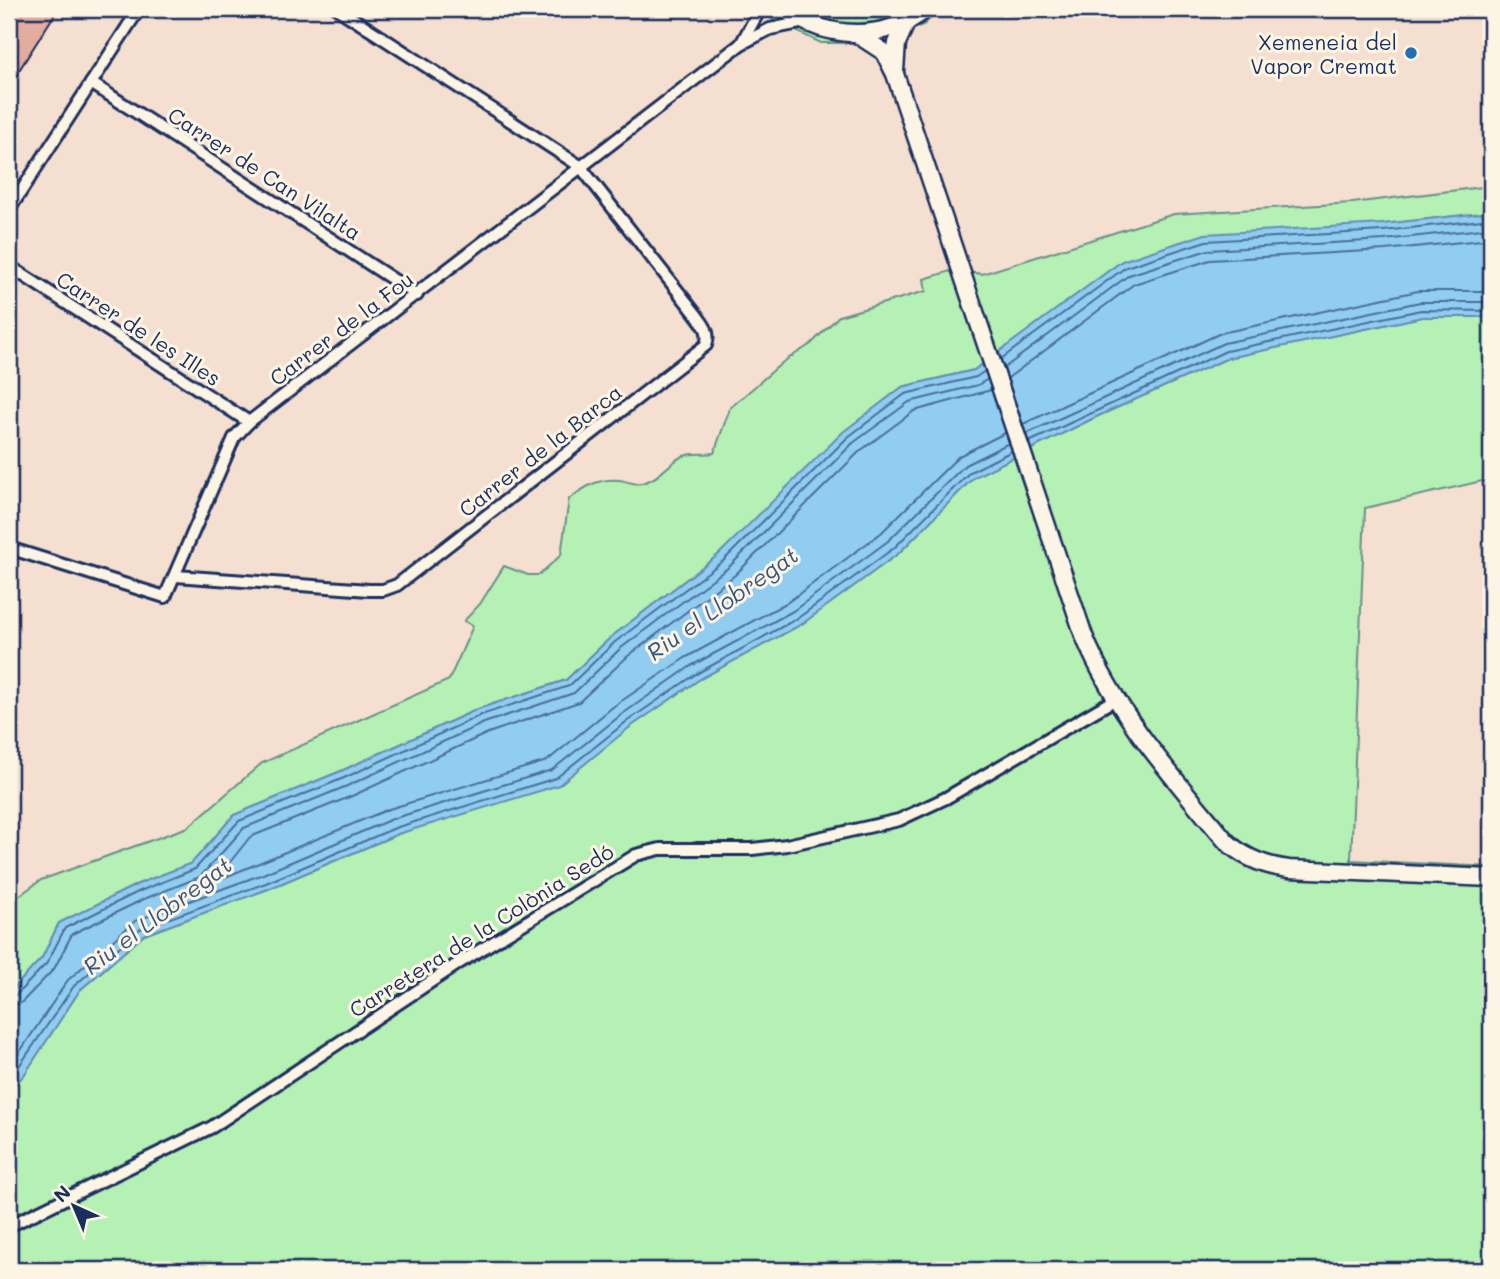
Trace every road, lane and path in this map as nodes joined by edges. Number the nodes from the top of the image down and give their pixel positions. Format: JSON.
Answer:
{"nodes":[{"id":1,"x":139,"y":9,"type":"edge"},
{"id":2,"x":338,"y":9,"type":"edge"},
{"id":3,"x":760,"y":9,"type":"edge"},
{"id":4,"x":785,"y":9,"type":"edge"},
{"id":5,"x":926,"y":9,"type":"edge"},
{"id":6,"x":906,"y":21,"type":"junction"},
{"id":7,"x":805,"y":22,"type":"junction"},
{"id":8,"x":855,"y":33,"type":"junction"},
{"id":9,"x":741,"y":44,"type":"junction"},
{"id":10,"x":895,"y":74,"type":"junction"},
{"id":11,"x":91,"y":83,"type":"junction"},
{"id":12,"x":580,"y":166,"type":"junction"},
{"id":13,"x":9,"y":210,"type":"edge"},
{"id":14,"x":9,"y":266,"type":"edge"},
{"id":15,"x":417,"y":295,"type":"junction"},
{"id":16,"x":249,"y":422,"type":"junction"},
{"id":17,"x":9,"y":548,"type":"edge"},
{"id":18,"x":176,"y":576,"type":"junction"},
{"id":19,"x":1114,"y":700,"type":"junction"},
{"id":20,"x":1491,"y":878,"type":"edge"},
{"id":21,"x":9,"y":1226,"type":"edge"}],
"edges":[{"from":1,"to":11,"type":"street"},
{"from":2,"to":12,"type":"street","name":"Carrer de la Barca"},
{"from":3,"to":9,"type":"street","name":"Carrer de la Fou"},
{"from":4,"to":7,"type":"main road"},
{"from":5,"to":6,"type":"main road"},
{"from":6,"to":8,"type":"main road"},
{"from":6,"to":10,"type":"main road"},
{"from":7,"to":8,"type":"main road"},
{"from":7,"to":9,"type":"street","name":"Carrer de la Fou"},
{"from":8,"to":10,"type":"main road"},
{"from":9,"to":12,"type":"street","name":"Carrer de la Fou"},
{"from":10,"to":19,"type":"main road"},
{"from":11,"to":13,"type":"street"},
{"from":11,"to":15,"type":"street","name":"Carrer de Can Vilalta"},
{"from":12,"to":15,"type":"street","name":"Carrer de la Fou"},
{"from":12,"to":18,"type":"street","name":"Carrer de la Barca"},
{"from":14,"to":16,"type":"street","name":"Carrer de les Illes"},
{"from":15,"to":16,"type":"street","name":"Carrer de la Fou"},
{"from":16,"to":18,"type":"street","name":"Carrer de la Fou"},
{"from":17,"to":18,"type":"street","name":"Carrer de la Fou"},
{"from":19,"to":20,"type":"main road"},
{"from":19,"to":21,"type":"street","name":"Carretera de la Colònia Sedó"}]}
